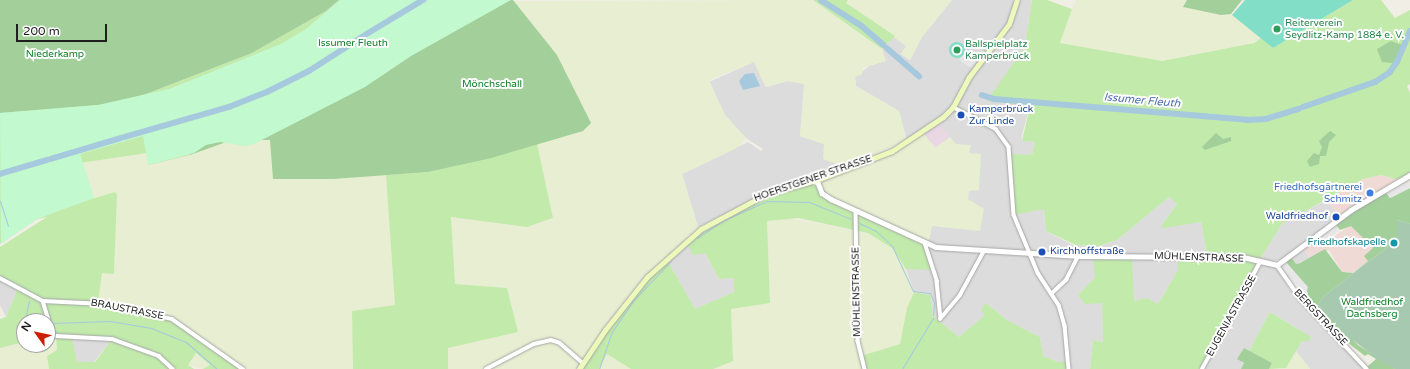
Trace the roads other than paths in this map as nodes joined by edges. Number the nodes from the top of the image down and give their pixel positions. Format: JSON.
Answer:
{"nodes":[{"id":1,"x":1017,"y":0,"type":"edge"},
{"id":2,"x":953,"y":107,"type":"junction"},
{"id":3,"x":1410,"y":175,"type":"edge"},
{"id":4,"x":817,"y":180,"type":"junction"},
{"id":5,"x":856,"y":214,"type":"junction"},
{"id":6,"x":925,"y":243,"type":"junction"},
{"id":7,"x":984,"y":251,"type":"junction"},
{"id":8,"x":1028,"y":253,"type":"junction"},
{"id":9,"x":1078,"y":256,"type":"junction"},
{"id":10,"x":1260,"y":262,"type":"junction"},
{"id":11,"x":1277,"y":265,"type":"junction"},
{"id":12,"x":0,"y":278,"type":"edge"},
{"id":13,"x":1051,"y":294,"type":"junction"},
{"id":14,"x":43,"y":300,"type":"junction"},
{"id":15,"x":583,"y":363,"type":"junction"},
{"id":16,"x":173,"y":369,"type":"edge"},
{"id":17,"x":243,"y":369,"type":"edge"},
{"id":18,"x":486,"y":369,"type":"edge"},
{"id":19,"x":579,"y":369,"type":"edge"},
{"id":20,"x":865,"y":369,"type":"edge"},
{"id":21,"x":1069,"y":369,"type":"edge"},
{"id":22,"x":1202,"y":369,"type":"edge"},
{"id":23,"x":1368,"y":369,"type":"edge"}],
"edges":[{"from":1,"to":2,"type":"main road","name":"HOERSTGENER STRASSE"},
{"from":2,"to":4,"type":"main road","name":"HOERSTGENER STRASSE"},
{"from":2,"to":8,"type":"street"},
{"from":3,"to":11,"type":"street"},
{"from":4,"to":5,"type":"street","name":"MÜHLENSTRASSE"},
{"from":4,"to":15,"type":"main road","name":"HOERSTGENER STRASSE"},
{"from":5,"to":6,"type":"street","name":"MÜHLENSTRASSE"},
{"from":5,"to":20,"type":"street","name":"MÜHLENSTRASSE"},
{"from":6,"to":7,"type":"street","name":"MÜHLENSTRASSE"},
{"from":6,"to":7,"type":"street"},
{"from":7,"to":8,"type":"street","name":"MÜHLENSTRASSE"},
{"from":8,"to":9,"type":"street","name":"MÜHLENSTRASSE"},
{"from":8,"to":13,"type":"street"},
{"from":9,"to":10,"type":"street","name":"MÜHLENSTRASSE"},
{"from":9,"to":13,"type":"street"},
{"from":10,"to":11,"type":"street","name":"MÜHLENSTRASSE"},
{"from":10,"to":22,"type":"street","name":"EUGENIASTRASSE"},
{"from":11,"to":23,"type":"street","name":"BERGSTRASSE"},
{"from":12,"to":14,"type":"street","name":"BRAUSTRASSE"},
{"from":13,"to":21,"type":"street"},
{"from":14,"to":16,"type":"street"},
{"from":14,"to":17,"type":"street","name":"BRAUSTRASSE"},
{"from":15,"to":18,"type":"street"},
{"from":15,"to":19,"type":"main road","name":"HOERSTGENER STRASSE"}]}
